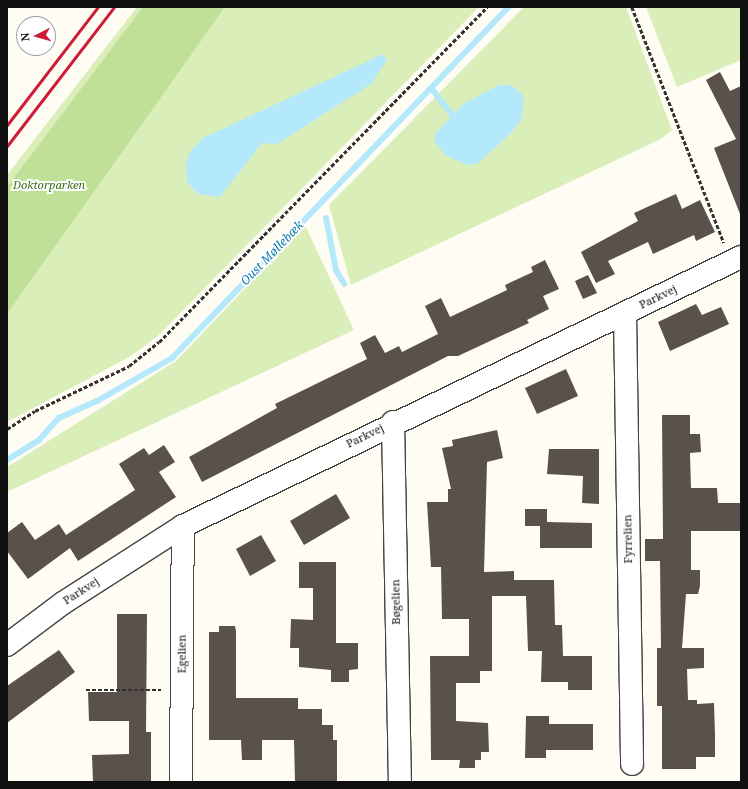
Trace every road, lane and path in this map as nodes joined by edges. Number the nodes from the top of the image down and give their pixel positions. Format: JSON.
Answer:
{"nodes":[{"id":1,"x":487,"y":7,"type":"edge"},
{"id":2,"x":632,"y":7,"type":"edge"},
{"id":3,"x":736,"y":260,"type":"edge"},
{"id":4,"x":624,"y":314,"type":"junction"},
{"id":5,"x":393,"y":422,"type":"junction"},
{"id":6,"x":7,"y":429,"type":"edge"},
{"id":7,"x":183,"y":526,"type":"junction"},
{"id":8,"x":7,"y":645,"type":"edge"},
{"id":9,"x":86,"y":690,"type":"dead end"},
{"id":10,"x":182,"y":690,"type":"junction"},
{"id":11,"x":632,"y":764,"type":"dead end"},
{"id":12,"x":181,"y":782,"type":"edge"},
{"id":13,"x":400,"y":782,"type":"edge"}],
"edges":[{"from":1,"to":6,"type":"path"},
{"from":2,"to":3,"type":"path"},
{"from":3,"to":4,"type":"street","name":"Parkvej"},
{"from":4,"to":5,"type":"street","name":"Parkvej"},
{"from":4,"to":11,"type":"street","name":"Fyrrelien"},
{"from":5,"to":7,"type":"street","name":"Parkvej"},
{"from":5,"to":13,"type":"street","name":"Bøgelien"},
{"from":7,"to":8,"type":"street","name":"Parkvej"},
{"from":7,"to":10,"type":"street","name":"Egelien"},
{"from":9,"to":10,"type":"path"},
{"from":10,"to":12,"type":"street","name":"Egelien"}]}
